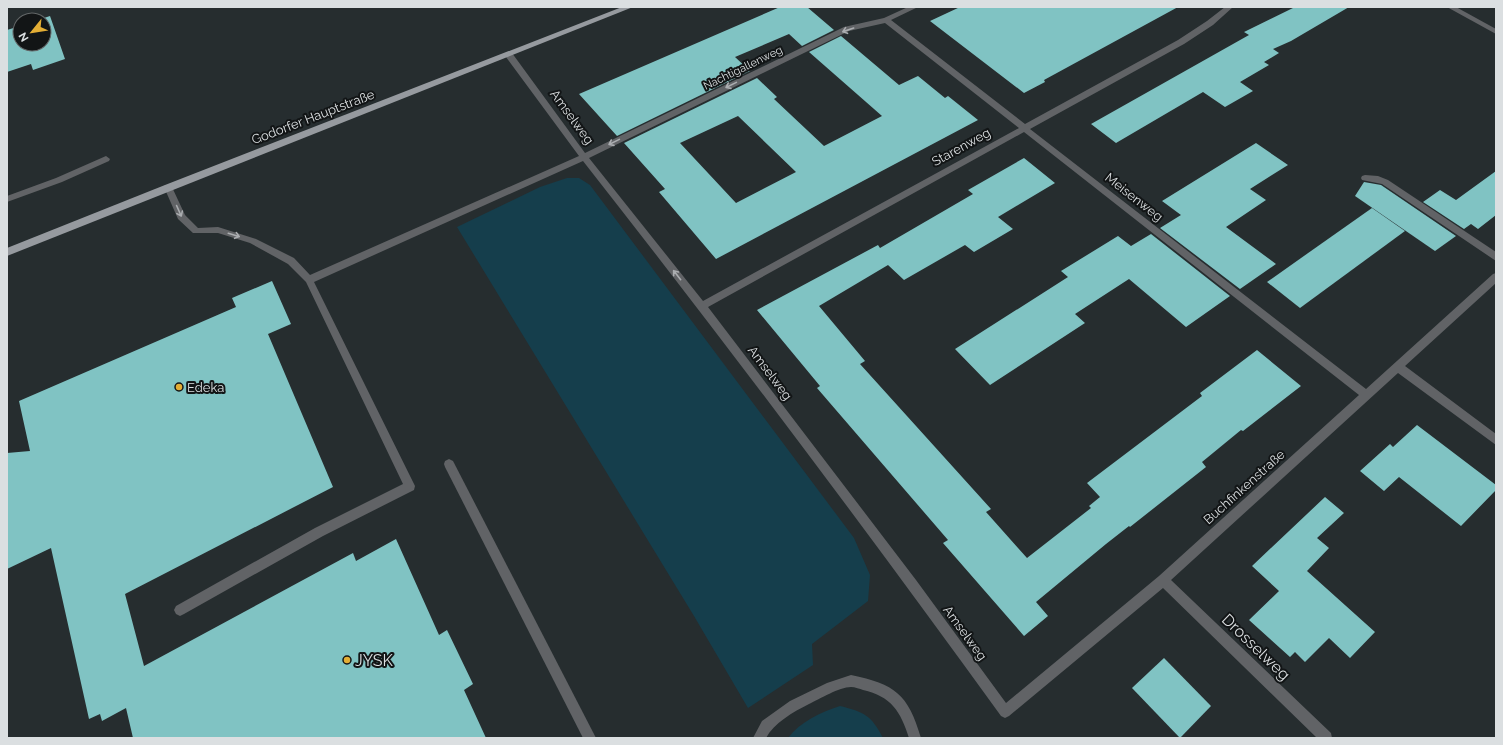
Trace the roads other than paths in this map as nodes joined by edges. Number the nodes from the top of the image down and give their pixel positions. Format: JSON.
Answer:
{"nodes":[{"id":1,"x":629,"y":7,"type":"edge"},
{"id":2,"x":914,"y":7,"type":"edge"},
{"id":3,"x":1229,"y":7,"type":"edge"},
{"id":4,"x":1451,"y":7,"type":"edge"},
{"id":5,"x":886,"y":20,"type":"junction"},
{"id":6,"x":1496,"y":32,"type":"edge"},
{"id":7,"x":509,"y":55,"type":"junction"},
{"id":8,"x":1024,"y":127,"type":"junction"},
{"id":9,"x":584,"y":157,"type":"junction"},
{"id":10,"x":106,"y":159,"type":"dead end"},
{"id":11,"x":1365,"y":178,"type":"dead end"},
{"id":12,"x":168,"y":187,"type":"junction"},
{"id":13,"x":7,"y":199,"type":"edge"},
{"id":14,"x":7,"y":252,"type":"edge"},
{"id":15,"x":1496,"y":257,"type":"edge"},
{"id":16,"x":1496,"y":277,"type":"edge"},
{"id":17,"x":309,"y":280,"type":"junction"},
{"id":18,"x":702,"y":306,"type":"junction"},
{"id":19,"x":1398,"y":367,"type":"junction"},
{"id":20,"x":1366,"y":395,"type":"junction"},
{"id":21,"x":1496,"y":440,"type":"edge"},
{"id":22,"x":449,"y":464,"type":"dead end"},
{"id":23,"x":1164,"y":580,"type":"junction"},
{"id":24,"x":180,"y":610,"type":"dead end"},
{"id":25,"x":1005,"y":712,"type":"joint"},
{"id":26,"x":590,"y":738,"type":"edge"},
{"id":27,"x":759,"y":738,"type":"edge"},
{"id":28,"x":915,"y":738,"type":"edge"},
{"id":29,"x":1326,"y":738,"type":"edge"}],
"edges":[{"from":1,"to":7,"type":"main road","name":"Godorfer Hauptstraße"},
{"from":2,"to":5,"type":"street","name":"Nachtigallenweg"},
{"from":3,"to":8,"type":"street","name":"Starenweg"},
{"from":4,"to":6,"type":"street"},
{"from":5,"to":8,"type":"street","name":"Meisenweg"},
{"from":5,"to":9,"type":"street","name":"Nachtigallenweg","one_way":true},
{"from":7,"to":9,"type":"street","name":"Amselweg"},
{"from":7,"to":12,"type":"main road","name":"Godorfer Hauptstraße"},
{"from":8,"to":18,"type":"street","name":"Starenweg"},
{"from":8,"to":20,"type":"street","name":"Meisenweg"},
{"from":9,"to":17,"type":"street","name":"Nachtigallenweg"},
{"from":18,"to":9,"type":"street","name":"Amselweg","one_way":true},
{"from":10,"to":13,"type":"street"},
{"from":11,"to":15,"type":"street"},
{"from":12,"to":14,"type":"main road","name":"Godorfer Hauptstraße"},
{"from":12,"to":17,"type":"street","one_way":true},
{"from":16,"to":19,"type":"street","name":"Buchfinkenstraße"},
{"from":17,"to":24,"type":"street"},
{"from":18,"to":25,"type":"street","name":"Amselweg"},
{"from":19,"to":20,"type":"street","name":"Buchfinkenstraße"},
{"from":19,"to":21,"type":"street"},
{"from":20,"to":23,"type":"street","name":"Buchfinkenstraße"},
{"from":22,"to":26,"type":"street"},
{"from":23,"to":25,"type":"street","name":"Buchfinkenstraße"},
{"from":23,"to":29,"type":"street","name":"Drosselweg"},
{"from":27,"to":28,"type":"street"}]}
